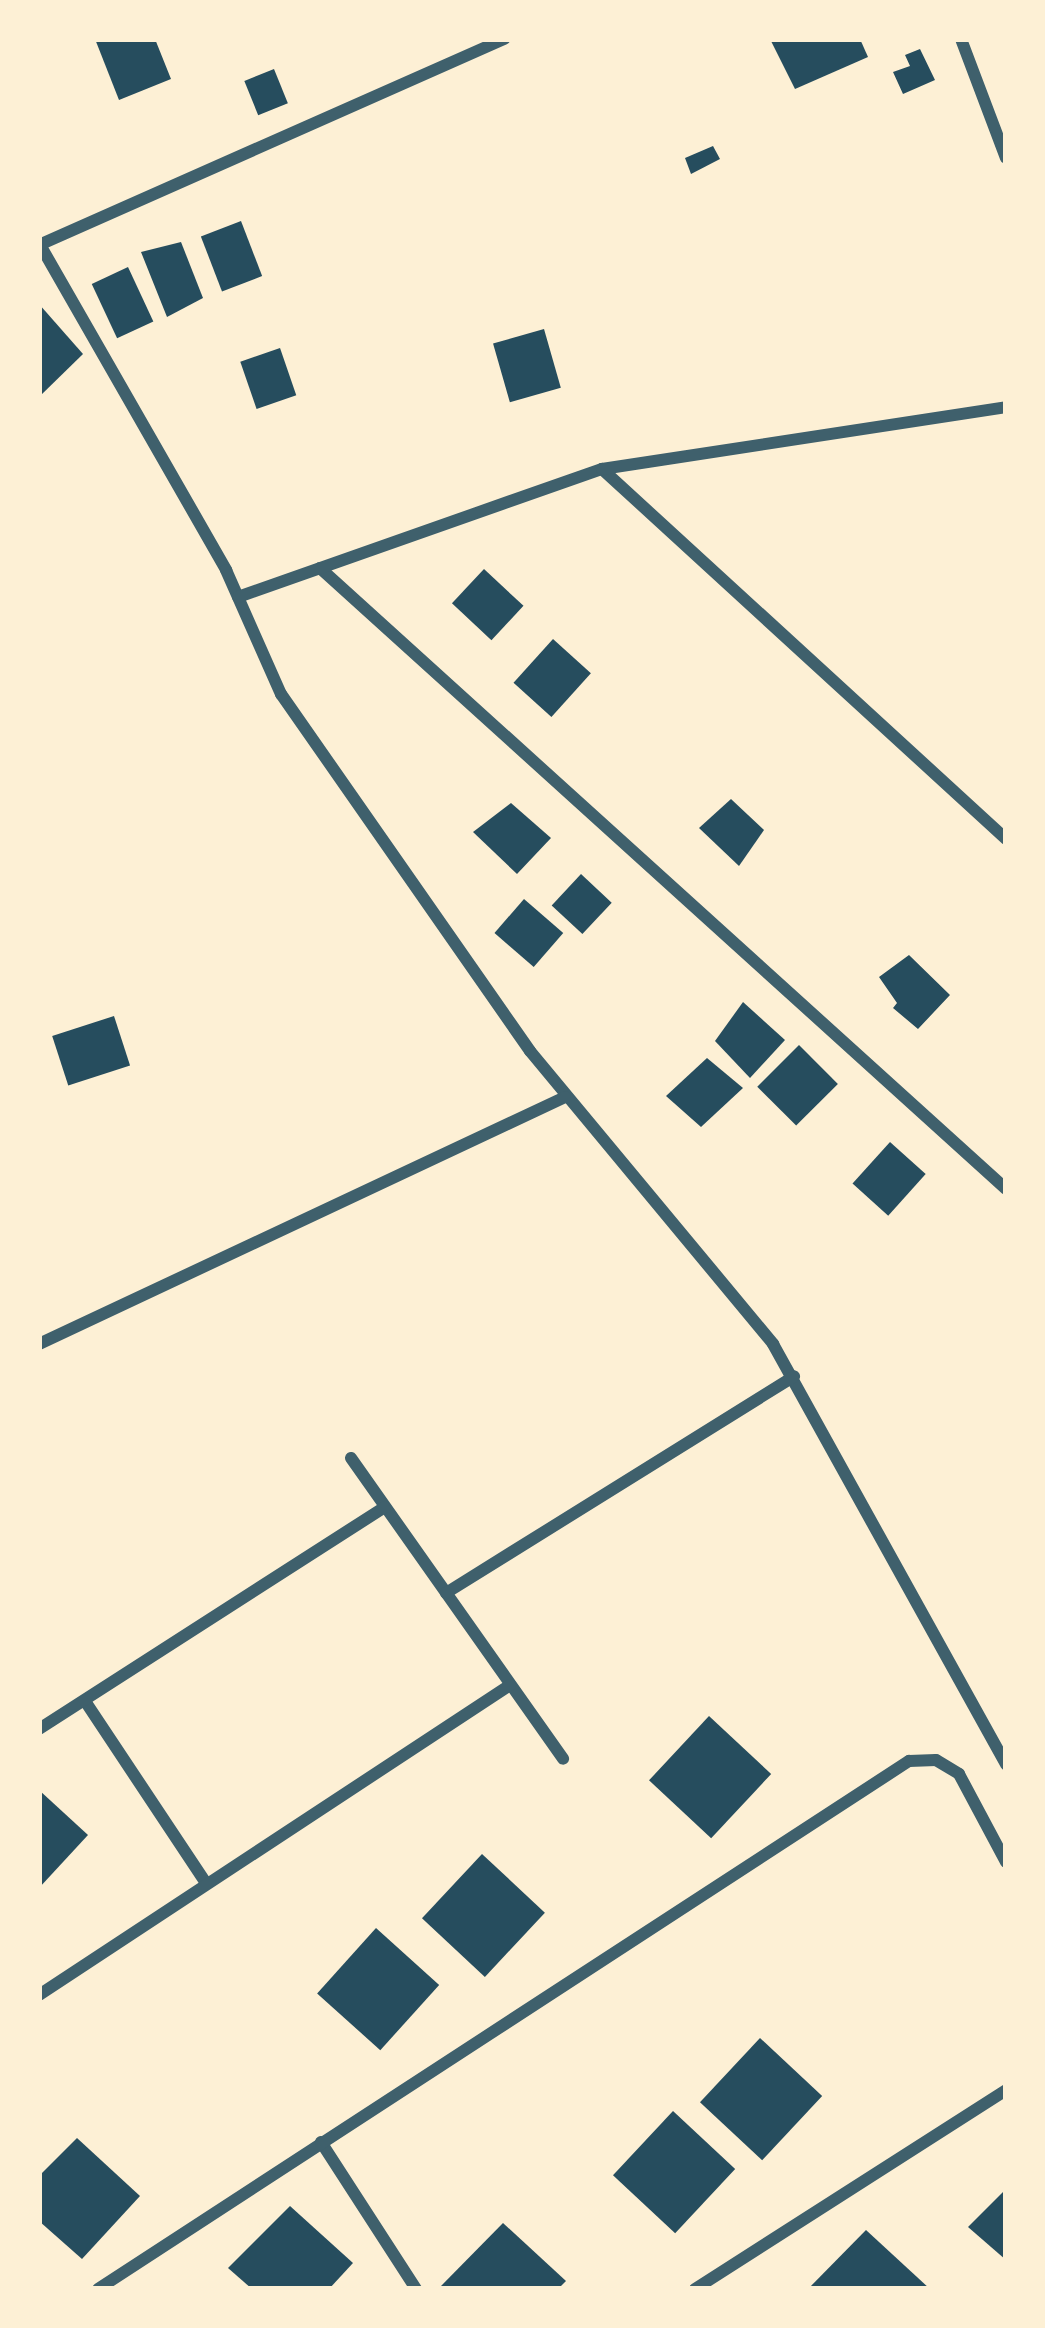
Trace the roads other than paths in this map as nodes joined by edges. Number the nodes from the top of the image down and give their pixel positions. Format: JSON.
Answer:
{"nodes":[{"id":1,"x":504,"y":39,"type":"edge"},
{"id":2,"x":961,"y":39,"type":"edge"},
{"id":3,"x":1006,"y":158,"type":"edge"},
{"id":4,"x":39,"y":244,"type":"edge"},
{"id":5,"x":1006,"y":407,"type":"edge"},
{"id":6,"x":602,"y":469,"type":"junction"},
{"id":7,"x":320,"y":568,"type":"junction"},
{"id":8,"x":238,"y":597,"type":"junction"},
{"id":9,"x":1006,"y":839,"type":"edge"},
{"id":10,"x":565,"y":1097,"type":"junction"},
{"id":11,"x":1006,"y":1190,"type":"edge"},
{"id":12,"x":39,"y":1344,"type":"edge"},
{"id":13,"x":794,"y":1376,"type":"junction"},
{"id":14,"x":351,"y":1458,"type":"dead end"},
{"id":15,"x":385,"y":1508,"type":"junction"},
{"id":16,"x":446,"y":1593,"type":"junction"},
{"id":17,"x":511,"y":1685,"type":"junction"},
{"id":18,"x":85,"y":1701,"type":"junction"},
{"id":19,"x":39,"y":1730,"type":"edge"},
{"id":20,"x":563,"y":1759,"type":"dead end"},
{"id":21,"x":1006,"y":1765,"type":"edge"},
{"id":22,"x":1006,"y":1862,"type":"edge"},
{"id":23,"x":206,"y":1883,"type":"junction"},
{"id":24,"x":39,"y":1995,"type":"edge"},
{"id":25,"x":1006,"y":2090,"type":"edge"},
{"id":26,"x":321,"y":2142,"type":"junction"},
{"id":27,"x":98,"y":2289,"type":"edge"},
{"id":28,"x":416,"y":2289,"type":"edge"},
{"id":29,"x":695,"y":2289,"type":"edge"}],
"edges":[{"from":1,"to":4,"type":"street"},
{"from":2,"to":3,"type":"street"},
{"from":4,"to":8,"type":"street"},
{"from":5,"to":6,"type":"street"},
{"from":6,"to":7,"type":"street"},
{"from":6,"to":9,"type":"street"},
{"from":7,"to":8,"type":"street"},
{"from":7,"to":11,"type":"street"},
{"from":8,"to":10,"type":"street"},
{"from":10,"to":12,"type":"street"},
{"from":10,"to":13,"type":"street"},
{"from":13,"to":16,"type":"street"},
{"from":13,"to":21,"type":"street"},
{"from":14,"to":15,"type":"street"},
{"from":15,"to":16,"type":"street"},
{"from":15,"to":18,"type":"street"},
{"from":16,"to":17,"type":"street"},
{"from":17,"to":20,"type":"street"},
{"from":17,"to":23,"type":"street"},
{"from":18,"to":19,"type":"street"},
{"from":18,"to":23,"type":"street"},
{"from":22,"to":26,"type":"street"},
{"from":23,"to":24,"type":"street"},
{"from":25,"to":29,"type":"street"},
{"from":26,"to":27,"type":"street"},
{"from":26,"to":28,"type":"street"}]}
